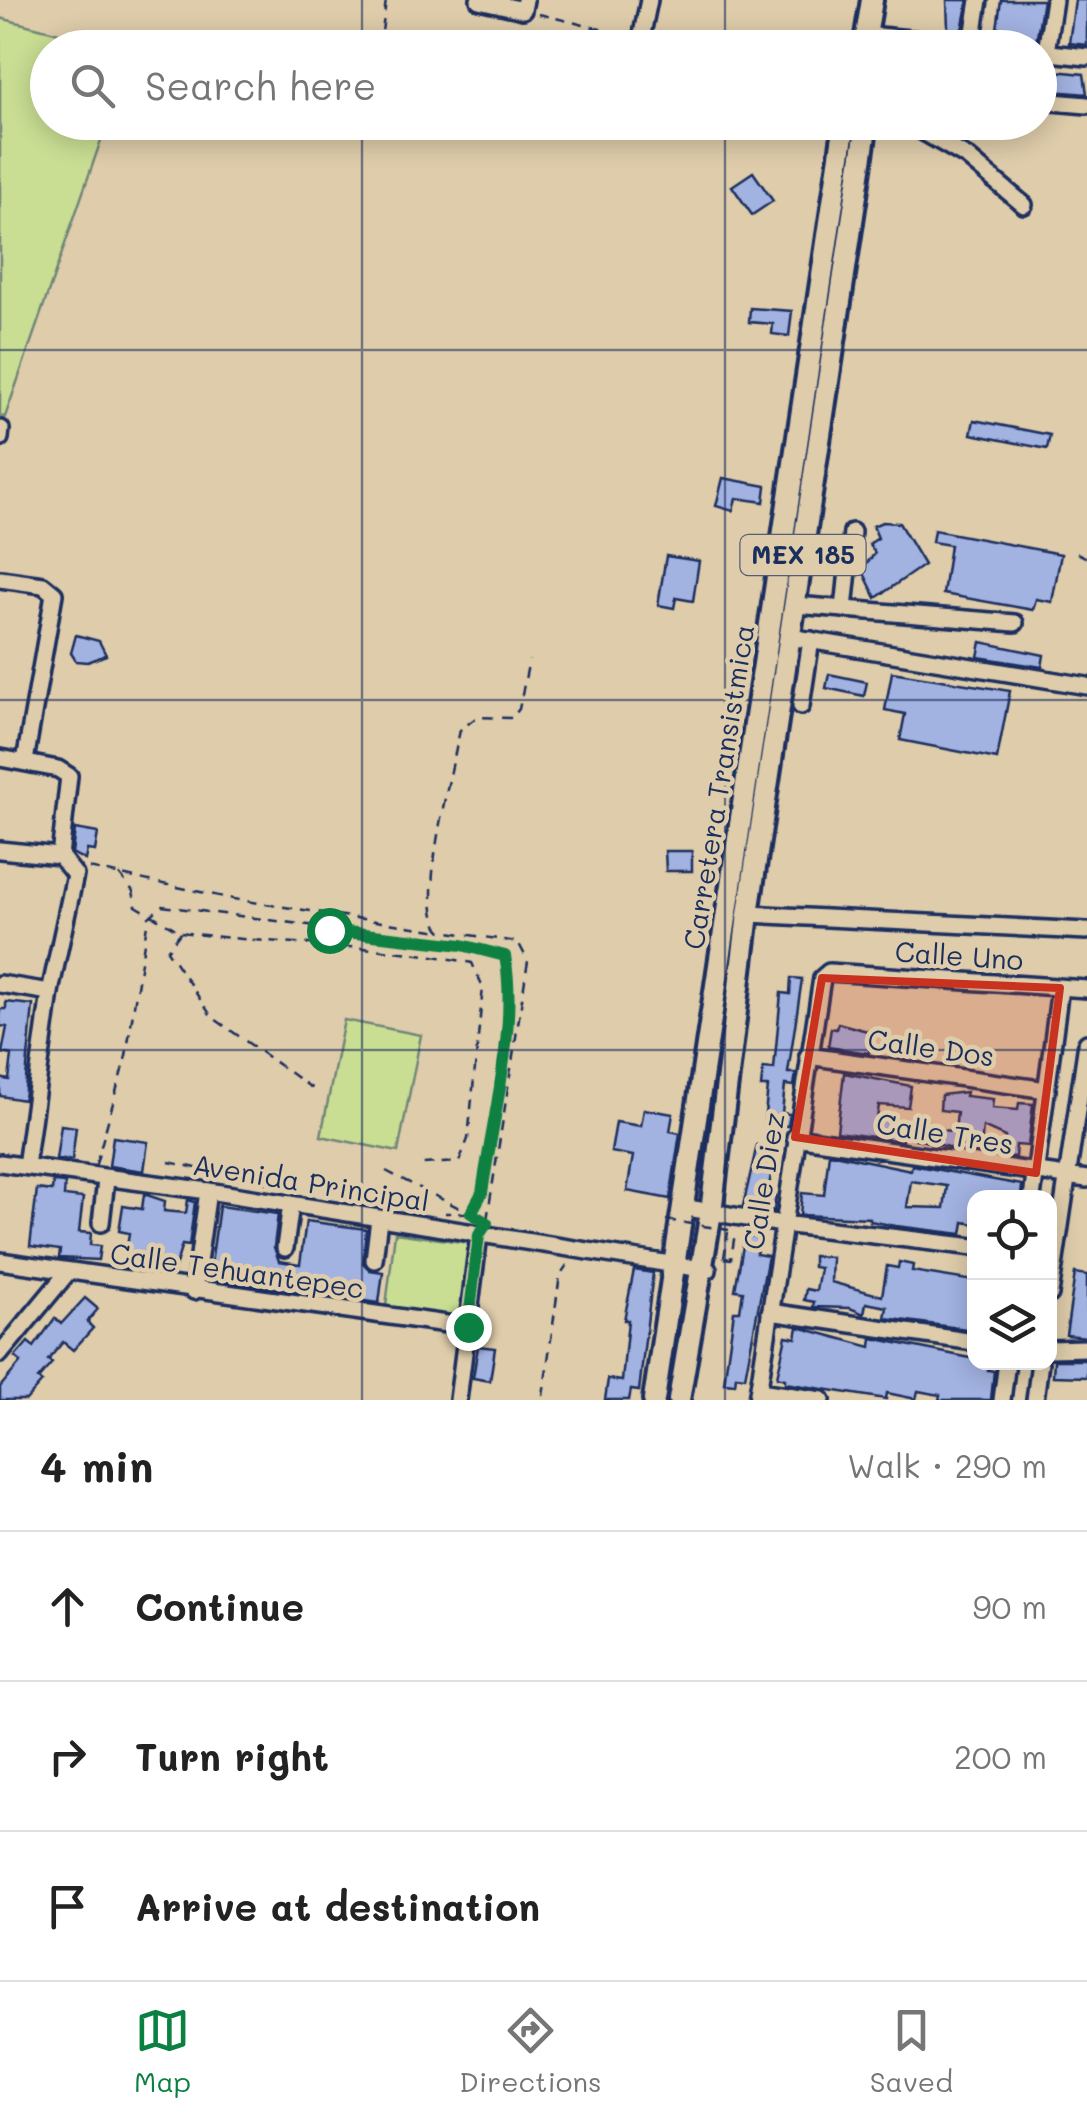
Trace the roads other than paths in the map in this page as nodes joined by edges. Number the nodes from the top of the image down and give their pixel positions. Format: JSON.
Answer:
{"nodes":[{"id":1,"x":479,"y":0,"type":"edge"},
{"id":2,"x":648,"y":0,"type":"edge"},
{"id":3,"x":862,"y":0,"type":"edge"},
{"id":4,"x":872,"y":0,"type":"edge"},
{"id":5,"x":885,"y":0,"type":"edge"},
{"id":6,"x":979,"y":0,"type":"edge"},
{"id":7,"x":1054,"y":0,"type":"edge"},
{"id":8,"x":524,"y":5,"type":"edge"},
{"id":9,"x":642,"y":30,"type":"edge"},
{"id":10,"x":858,"y":30,"type":"edge"},
{"id":11,"x":878,"y":30,"type":"edge"},
{"id":12,"x":882,"y":30,"type":"edge"},
{"id":13,"x":974,"y":30,"type":"edge"},
{"id":14,"x":1048,"y":30,"type":"edge"},
{"id":15,"x":1057,"y":54,"type":"edge"},
{"id":16,"x":1087,"y":57,"type":"edge"},
{"id":17,"x":1057,"y":102,"type":"edge"},
{"id":18,"x":1087,"y":105,"type":"edge"},
{"id":19,"x":842,"y":140,"type":"edge"},
{"id":20,"x":863,"y":140,"type":"edge"},
{"id":21,"x":937,"y":140,"type":"edge"},
{"id":22,"x":1024,"y":206,"type":"dead end"},
{"id":23,"x":1,"y":428,"type":"edge"},
{"id":24,"x":0,"y":438,"type":"edge"},
{"id":25,"x":852,"y":532,"type":"dead end"},
{"id":26,"x":0,"y":579,"type":"edge"},
{"id":27,"x":796,"y":605,"type":"junction"},
{"id":28,"x":844,"y":609,"type":"junction"},
{"id":29,"x":1015,"y":623,"type":"dead end"},
{"id":30,"x":800,"y":639,"type":"junction"},
{"id":31,"x":1087,"y":686,"type":"edge"},
{"id":32,"x":801,"y":706,"type":"dead end"},
{"id":33,"x":0,"y":758,"type":"edge"},
{"id":34,"x":25,"y":761,"type":"junction"},
{"id":35,"x":0,"y":850,"type":"edge"},
{"id":36,"x":66,"y":861,"type":"junction"},
{"id":37,"x":748,"y":914,"type":"junction"},
{"id":38,"x":1087,"y":931,"type":"edge"},
{"id":39,"x":828,"y":972,"type":"joint"},
{"id":40,"x":0,"y":984,"type":"edge"},
{"id":41,"x":1060,"y":988,"type":"junction"},
{"id":42,"x":1087,"y":989,"type":"edge"},
{"id":43,"x":50,"y":992,"type":"junction"},
{"id":44,"x":1087,"y":1043,"type":"edge"},
{"id":45,"x":808,"y":1056,"type":"junction"},
{"id":46,"x":701,"y":1084,"type":"junction"},
{"id":47,"x":1047,"y":1090,"type":"junction"},
{"id":48,"x":1083,"y":1092,"type":"edge"},
{"id":49,"x":795,"y":1137,"type":"junction"},
{"id":50,"x":0,"y":1163,"type":"edge"},
{"id":51,"x":26,"y":1166,"type":"junction"},
{"id":52,"x":1036,"y":1173,"type":"junction"},
{"id":53,"x":1066,"y":1176,"type":"junction"},
{"id":54,"x":100,"y":1179,"type":"junction"},
{"id":55,"x":1087,"y":1179,"type":"edge"},
{"id":56,"x":1033,"y":1190,"type":"edge"},
{"id":57,"x":208,"y":1191,"type":"junction"},
{"id":58,"x":295,"y":1197,"type":"junction"},
{"id":59,"x":711,"y":1212,"type":"junction"},
{"id":60,"x":674,"y":1213,"type":"junction"},
{"id":61,"x":380,"y":1220,"type":"junction"},
{"id":62,"x":101,"y":1223,"type":"dead end"},
{"id":63,"x":782,"y":1224,"type":"junction"},
{"id":64,"x":483,"y":1229,"type":"junction"},
{"id":65,"x":967,"y":1246,"type":"edge"},
{"id":66,"x":285,"y":1248,"type":"dead end"},
{"id":67,"x":374,"y":1260,"type":"dead end"},
{"id":68,"x":0,"y":1261,"type":"edge"},
{"id":69,"x":672,"y":1263,"type":"junction"},
{"id":70,"x":704,"y":1270,"type":"junction"},
{"id":71,"x":68,"y":1272,"type":"junction"},
{"id":72,"x":1052,"y":1280,"type":"edge"},
{"id":73,"x":194,"y":1291,"type":"junction"},
{"id":74,"x":770,"y":1312,"type":"junction"},
{"id":75,"x":468,"y":1327,"type":"junction"},
{"id":76,"x":967,"y":1341,"type":"edge"},
{"id":77,"x":1087,"y":1348,"type":"edge"},
{"id":78,"x":1057,"y":1349,"type":"edge"},
{"id":79,"x":0,"y":1354,"type":"edge"},
{"id":80,"x":1006,"y":1370,"type":"edge"},
{"id":81,"x":1039,"y":1370,"type":"edge"},
{"id":82,"x":680,"y":1396,"type":"edge"},
{"id":83,"x":758,"y":1396,"type":"edge"},
{"id":84,"x":458,"y":1400,"type":"edge"},
{"id":85,"x":654,"y":1400,"type":"edge"},
{"id":86,"x":822,"y":1400,"type":"edge"},
{"id":87,"x":1002,"y":1400,"type":"edge"},
{"id":88,"x":1035,"y":1400,"type":"edge"}],
"edges":[{"from":1,"to":8,"type":"street"},
{"from":2,"to":9,"type":"street"},
{"from":3,"to":10,"type":"main road"},
{"from":4,"to":11,"type":"main road"},
{"from":5,"to":12,"type":"main road"},
{"from":6,"to":13,"type":"street"},
{"from":7,"to":14,"type":"street"},
{"from":15,"to":16,"type":"street"},
{"from":17,"to":18,"type":"street"},
{"from":19,"to":46,"type":"main road","name":"Carretera Transistmica","number":"MEX 185"},
{"from":20,"to":27,"type":"main road","name":"Carretera Transistmica","number":"MEX 185"},
{"from":21,"to":22,"type":"street"},
{"from":23,"to":24,"type":"street"},
{"from":25,"to":28,"type":"street"},
{"from":26,"to":34,"type":"street"},
{"from":27,"to":28,"type":"street"},
{"from":27,"to":30,"type":"main road","name":"Carretera Transistmica","number":"MEX 185"},
{"from":28,"to":29,"type":"street"},
{"from":30,"to":31,"type":"street"},
{"from":30,"to":32,"type":"street"},
{"from":30,"to":37,"type":"main road","name":"Carretera Transistmica","number":"MEX 185"},
{"from":33,"to":34,"type":"street"},
{"from":34,"to":36,"type":"street"},
{"from":35,"to":36,"type":"street"},
{"from":36,"to":43,"type":"street"},
{"from":37,"to":38,"type":"street"},
{"from":37,"to":59,"type":"main road","name":"Carretera Transistmica","number":"MEX 185"},
{"from":39,"to":41,"type":"street","name":"Calle Uno"},
{"from":39,"to":45,"type":"street","name":"Calle Diez"},
{"from":40,"to":43,"type":"street"},
{"from":41,"to":42,"type":"street","name":"Calle Uno"},
{"from":41,"to":47,"type":"street"},
{"from":43,"to":51,"type":"street"},
{"from":44,"to":48,"type":"street"},
{"from":45,"to":47,"type":"street","name":"Calle Dos"},
{"from":45,"to":49,"type":"street","name":"Calle Diez"},
{"from":46,"to":59,"type":"main road"},
{"from":46,"to":60,"type":"main road","name":"Carretera Transistmica","number":"MEX 185"},
{"from":47,"to":52,"type":"street"},
{"from":48,"to":53,"type":"street"},
{"from":49,"to":52,"type":"street","name":"Calle Tres"},
{"from":49,"to":63,"type":"street","name":"Calle Diez"},
{"from":50,"to":51,"type":"street","name":"Avenida Principal"},
{"from":51,"to":54,"type":"street","name":"Avenida Principal"},
{"from":52,"to":53,"type":"street","name":"Calle Tres"},
{"from":52,"to":56,"type":"street"},
{"from":53,"to":55,"type":"street","name":"Calle Tres"},
{"from":53,"to":72,"type":"street"},
{"from":54,"to":57,"type":"street","name":"Avenida Principal"},
{"from":54,"to":62,"type":"street"},
{"from":57,"to":58,"type":"street","name":"Avenida Principal"},
{"from":57,"to":73,"type":"street"},
{"from":58,"to":61,"type":"street","name":"Avenida Principal"},
{"from":58,"to":66,"type":"street"},
{"from":59,"to":60,"type":"street"},
{"from":59,"to":63,"type":"street"},
{"from":59,"to":70,"type":"main road"},
{"from":60,"to":69,"type":"main road","name":"Carretera Transistmica","number":"MEX 185"},
{"from":61,"to":64,"type":"street","name":"Avenida Principal"},
{"from":61,"to":67,"type":"street"},
{"from":63,"to":65,"type":"street"},
{"from":63,"to":74,"type":"street","name":"Calle Diez"},
{"from":64,"to":69,"type":"street","name":"Avenida Principal"},
{"from":64,"to":75,"type":"street"},
{"from":68,"to":71,"type":"street","name":"Calle Tehuantepec"},
{"from":69,"to":70,"type":"street","name":"Avenida Principal"},
{"from":69,"to":82,"type":"main road"},
{"from":69,"to":85,"type":"main road","name":"Carretera Transistmica","number":"MEX 185"},
{"from":70,"to":82,"type":"main road"},
{"from":71,"to":73,"type":"street","name":"Calle Tehuantepec"},
{"from":71,"to":79,"type":"street"},
{"from":73,"to":75,"type":"street","name":"Calle Tehuantepec"},
{"from":74,"to":76,"type":"street"},
{"from":74,"to":83,"type":"street","name":"Calle Diez"},
{"from":75,"to":84,"type":"street"},
{"from":77,"to":78,"type":"street"},
{"from":80,"to":87,"type":"street"},
{"from":81,"to":88,"type":"street"},
{"from":83,"to":86,"type":"street"}]}
